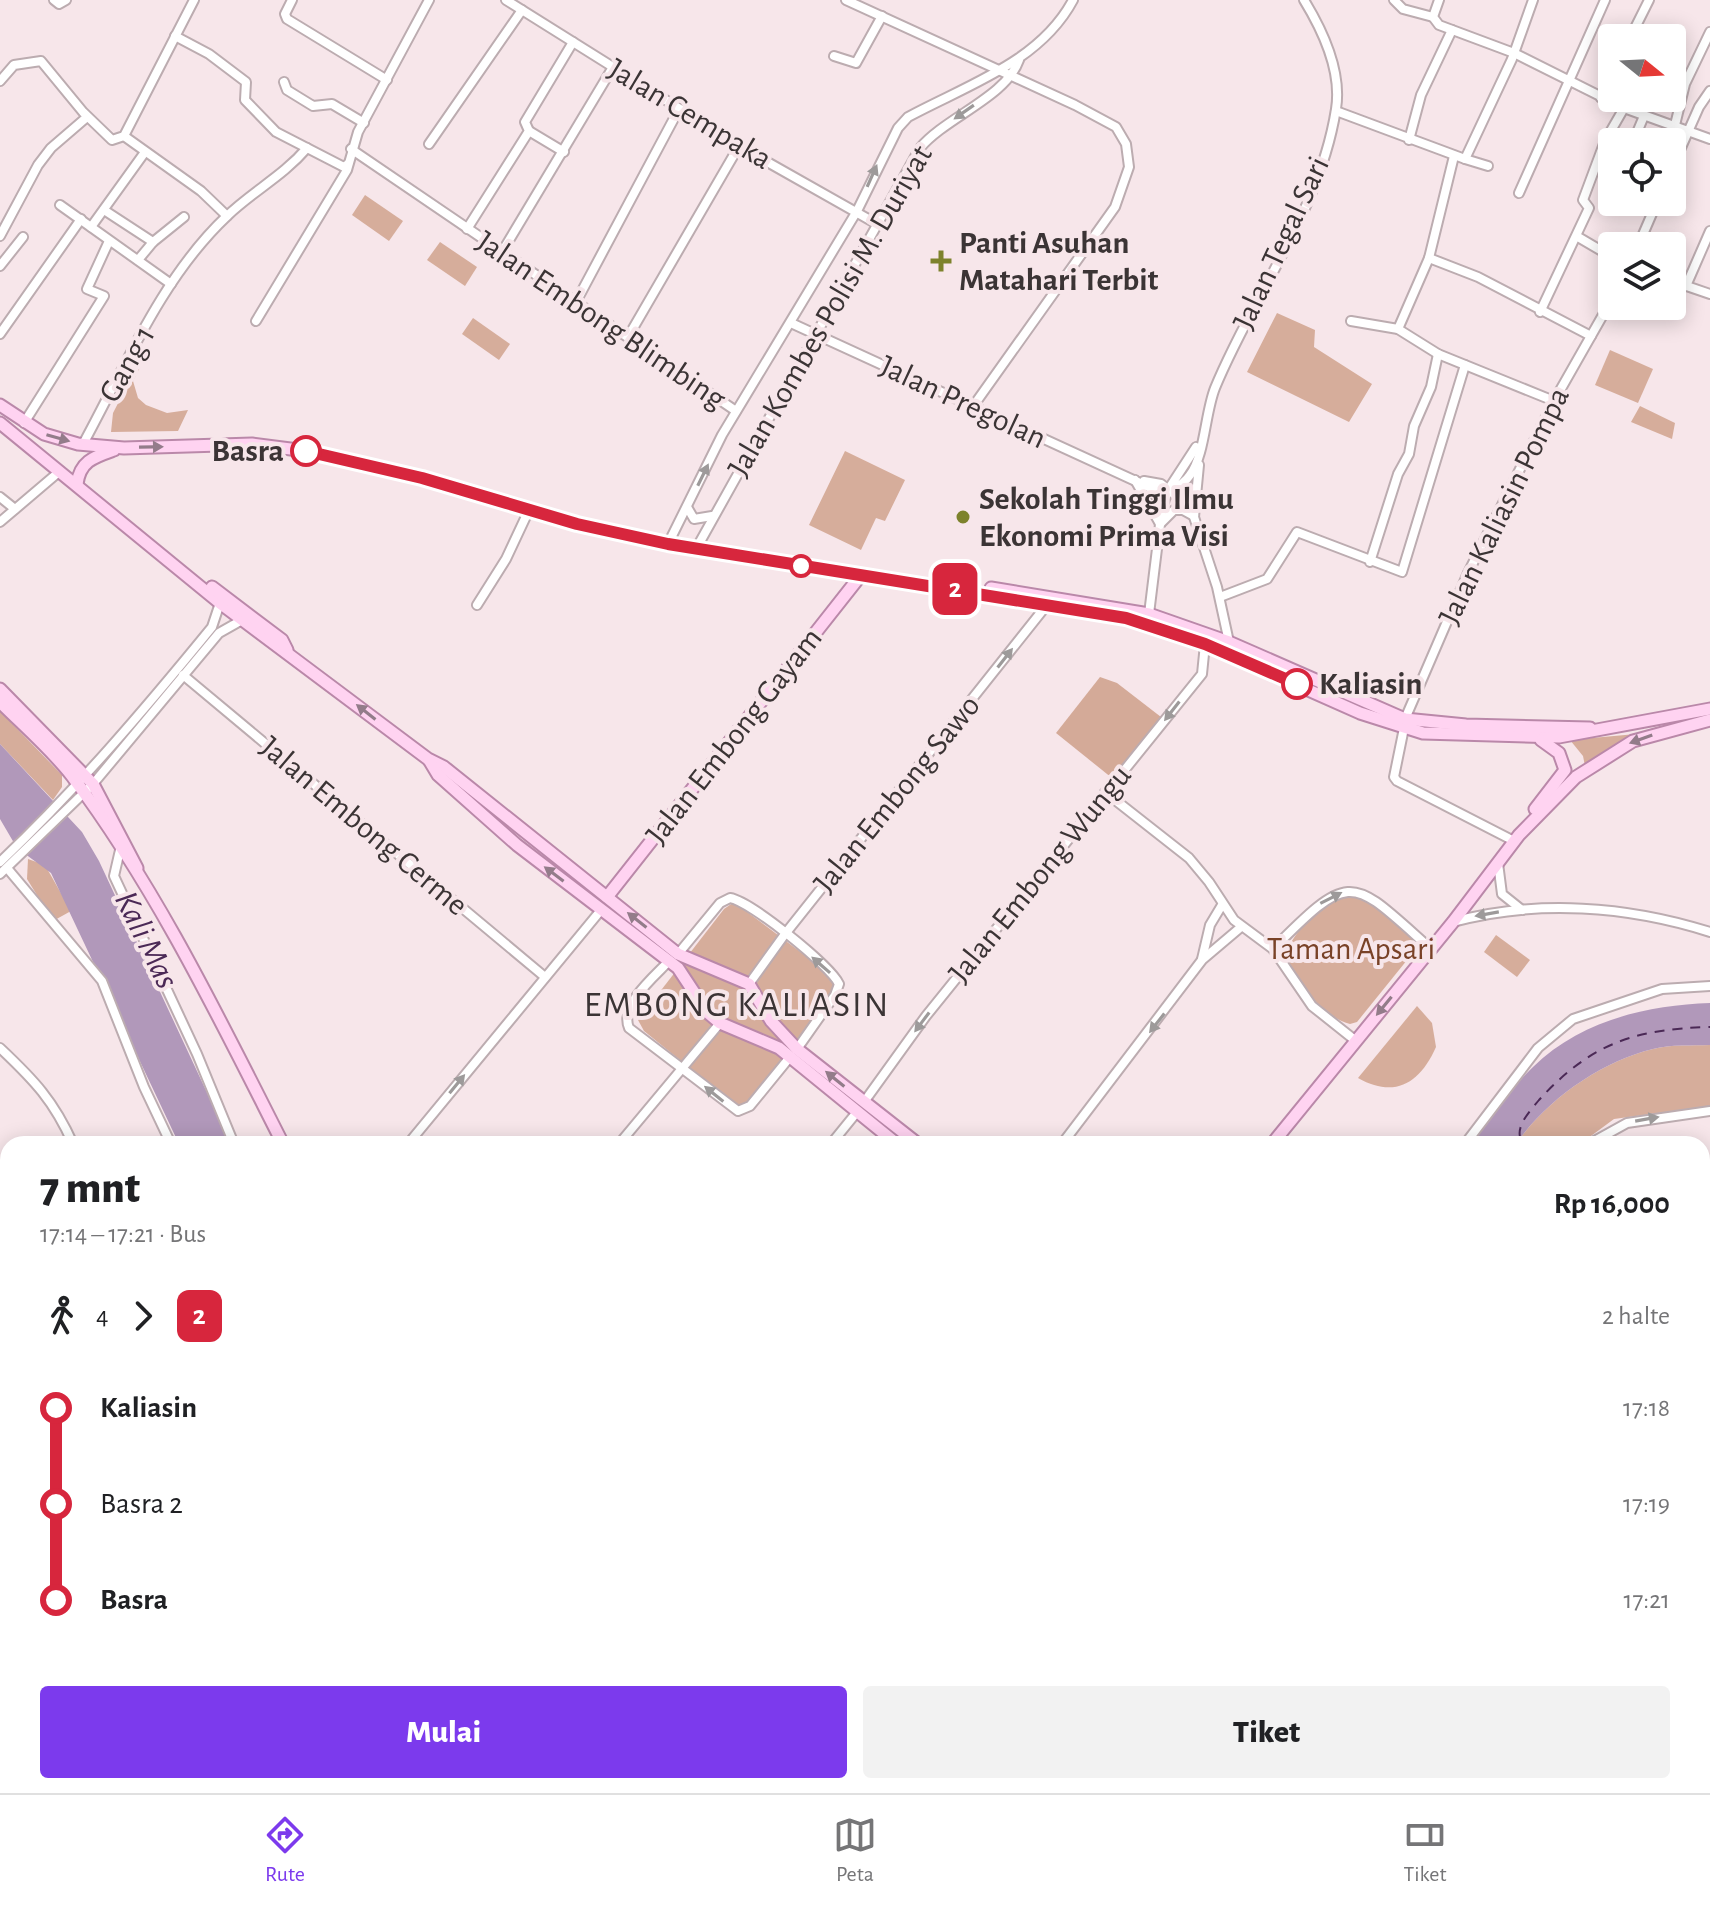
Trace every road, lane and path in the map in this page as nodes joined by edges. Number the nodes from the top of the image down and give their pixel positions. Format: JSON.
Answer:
{"nodes":[{"id":1,"x":54,"y":0,"type":"edge"},
{"id":2,"x":66,"y":0,"type":"edge"},
{"id":3,"x":193,"y":0,"type":"edge"},
{"id":4,"x":292,"y":0,"type":"edge"},
{"id":5,"x":429,"y":0,"type":"edge"},
{"id":6,"x":506,"y":0,"type":"edge"},
{"id":7,"x":846,"y":0,"type":"edge"},
{"id":8,"x":1073,"y":0,"type":"edge"},
{"id":9,"x":1304,"y":0,"type":"edge"},
{"id":10,"x":1439,"y":0,"type":"edge"},
{"id":11,"x":1533,"y":0,"type":"edge"},
{"id":12,"x":1605,"y":0,"type":"edge"},
{"id":13,"x":1649,"y":0,"type":"edge"},
{"id":14,"x":1396,"y":3,"type":"edge"},
{"id":15,"x":522,"y":10,"type":"junction"},
{"id":16,"x":882,"y":16,"type":"junction"},
{"id":17,"x":1433,"y":17,"type":"junction"},
{"id":18,"x":1637,"y":24,"type":"edge"},
{"id":19,"x":1452,"y":30,"type":"junction"},
{"id":20,"x":1710,"y":32,"type":"edge"},
{"id":21,"x":175,"y":36,"type":"junction"},
{"id":22,"x":573,"y":42,"type":"junction"},
{"id":23,"x":1514,"y":53,"type":"junction"},
{"id":24,"x":834,"y":56,"type":"dead end"},
{"id":25,"x":1019,"y":60,"type":"junction"},
{"id":26,"x":613,"y":67,"type":"junction"},
{"id":27,"x":996,"y":69,"type":"junction"},
{"id":28,"x":1013,"y":77,"type":"junction"},
{"id":29,"x":387,"y":80,"type":"junction"},
{"id":30,"x":0,"y":81,"type":"edge"},
{"id":31,"x":1566,"y":81,"type":"junction"},
{"id":32,"x":284,"y":82,"type":"dead end"},
{"id":33,"x":1710,"y":91,"type":"edge"},
{"id":34,"x":1598,"y":97,"type":"edge"},
{"id":35,"x":679,"y":109,"type":"junction"},
{"id":36,"x":1336,"y":111,"type":"junction"},
{"id":37,"x":1622,"y":112,"type":"edge"},
{"id":38,"x":1634,"y":112,"type":"edge"},
{"id":39,"x":1644,"y":116,"type":"junction"},
{"id":40,"x":87,"y":117,"type":"junction"},
{"id":41,"x":364,"y":123,"type":"junction"},
{"id":42,"x":1675,"y":125,"type":"junction"},
{"id":43,"x":1639,"y":128,"type":"edge"},
{"id":44,"x":1688,"y":130,"type":"junction"},
{"id":45,"x":529,"y":131,"type":"junction"},
{"id":46,"x":1686,"y":135,"type":"edge"},
{"id":47,"x":124,"y":136,"type":"junction"},
{"id":48,"x":1710,"y":139,"type":"edge"},
{"id":49,"x":1409,"y":140,"type":"junction"},
{"id":50,"x":429,"y":144,"type":"dead end"},
{"id":51,"x":739,"y":146,"type":"junction"},
{"id":52,"x":307,"y":148,"type":"junction"},
{"id":53,"x":351,"y":149,"type":"junction"},
{"id":54,"x":145,"y":152,"type":"junction"},
{"id":55,"x":564,"y":152,"type":"junction"},
{"id":56,"x":1454,"y":159,"type":"junction"},
{"id":57,"x":1465,"y":159,"type":"junction"},
{"id":58,"x":348,"y":164,"type":"junction"},
{"id":59,"x":1488,"y":166,"type":"dead end"},
{"id":60,"x":1519,"y":193,"type":"dead end"},
{"id":61,"x":60,"y":205,"type":"dead end"},
{"id":62,"x":104,"y":210,"type":"junction"},
{"id":63,"x":857,"y":211,"type":"junction"},
{"id":64,"x":227,"y":216,"type":"junction"},
{"id":65,"x":184,"y":217,"type":"dead end"},
{"id":66,"x":81,"y":219,"type":"junction"},
{"id":67,"x":877,"y":224,"type":"junction"},
{"id":68,"x":91,"y":227,"type":"junction"},
{"id":69,"x":467,"y":229,"type":"junction"},
{"id":70,"x":1710,"y":231,"type":"edge"},
{"id":71,"x":0,"y":236,"type":"edge"},
{"id":72,"x":23,"y":237,"type":"dead end"},
{"id":73,"x":1578,"y":237,"type":"junction"},
{"id":74,"x":109,"y":241,"type":"junction"},
{"id":75,"x":153,"y":242,"type":"junction"},
{"id":76,"x":1598,"y":249,"type":"edge"},
{"id":77,"x":502,"y":252,"type":"junction"},
{"id":78,"x":1429,"y":258,"type":"junction"},
{"id":79,"x":138,"y":260,"type":"junction"},
{"id":80,"x":0,"y":266,"type":"edge"},
{"id":81,"x":171,"y":284,"type":"junction"},
{"id":82,"x":1686,"y":286,"type":"joint"},
{"id":83,"x":1710,"y":294,"type":"edge"},
{"id":84,"x":576,"y":302,"type":"junction"},
{"id":85,"x":1540,"y":312,"type":"junction"},
{"id":86,"x":1600,"y":320,"type":"edge"},
{"id":87,"x":256,"y":321,"type":"dead end"},
{"id":88,"x":1351,"y":321,"type":"dead end"},
{"id":89,"x":791,"y":323,"type":"junction"},
{"id":90,"x":1398,"y":329,"type":"junction"},
{"id":91,"x":0,"y":334,"type":"edge"},
{"id":92,"x":815,"y":336,"type":"junction"},
{"id":93,"x":1591,"y":336,"type":"junction"},
{"id":94,"x":628,"y":337,"type":"junction"},
{"id":95,"x":1438,"y":354,"type":"junction"},
{"id":96,"x":1465,"y":365,"type":"junction"},
{"id":97,"x":1554,"y":401,"type":"junction"},
{"id":98,"x":0,"y":405,"type":"edge"},
{"id":99,"x":974,"y":405,"type":"junction"},
{"id":100,"x":736,"y":411,"type":"junction"},
{"id":101,"x":0,"y":423,"type":"edge"},
{"id":102,"x":24,"y":423,"type":"junction"},
{"id":103,"x":1201,"y":440,"type":"junction"},
{"id":104,"x":83,"y":444,"type":"junction"},
{"id":105,"x":124,"y":448,"type":"junction"},
{"id":106,"x":60,"y":471,"type":"junction"},
{"id":107,"x":1135,"y":480,"type":"junction"},
{"id":108,"x":77,"y":484,"type":"junction"},
{"id":109,"x":1165,"y":487,"type":"junction"},
{"id":110,"x":0,"y":497,"type":"edge"},
{"id":111,"x":687,"y":507,"type":"junction"},
{"id":112,"x":15,"y":509,"type":"junction"},
{"id":113,"x":529,"y":510,"type":"junction"},
{"id":114,"x":1194,"y":513,"type":"junction"},
{"id":115,"x":712,"y":516,"type":"junction"},
{"id":116,"x":124,"y":521,"type":"junction"},
{"id":117,"x":0,"y":522,"type":"edge"},
{"id":118,"x":1159,"y":524,"type":"junction"},
{"id":119,"x":668,"y":544,"type":"junction"},
{"id":120,"x":696,"y":549,"type":"junction"},
{"id":121,"x":710,"y":549,"type":"junction"},
{"id":122,"x":1370,"y":562,"type":"junction"},
{"id":123,"x":861,"y":575,"type":"junction"},
{"id":124,"x":1220,"y":597,"type":"junction"},
{"id":125,"x":220,"y":603,"type":"junction"},
{"id":126,"x":477,"y":605,"type":"dead end"},
{"id":127,"x":1046,"y":606,"type":"junction"},
{"id":128,"x":1149,"y":614,"type":"junction"},
{"id":129,"x":242,"y":620,"type":"junction"},
{"id":130,"x":1229,"y":642,"type":"junction"},
{"id":131,"x":1205,"y":644,"type":"junction"},
{"id":132,"x":287,"y":650,"type":"junction"},
{"id":133,"x":183,"y":675,"type":"junction"},
{"id":134,"x":0,"y":689,"type":"edge"},
{"id":135,"x":0,"y":702,"type":"edge"},
{"id":136,"x":1710,"y":709,"type":"edge"},
{"id":137,"x":1710,"y":720,"type":"edge"},
{"id":138,"x":1404,"y":724,"type":"junction"},
{"id":139,"x":1598,"y":729,"type":"junction"},
{"id":140,"x":1529,"y":737,"type":"junction"},
{"id":141,"x":428,"y":759,"type":"junction"},
{"id":142,"x":85,"y":785,"type":"junction"},
{"id":143,"x":1105,"y":792,"type":"junction"},
{"id":144,"x":1517,"y":838,"type":"junction"},
{"id":145,"x":120,"y":850,"type":"junction"},
{"id":146,"x":2,"y":863,"type":"edge"},
{"id":147,"x":1498,"y":863,"type":"junction"},
{"id":148,"x":141,"y":880,"type":"junction"},
{"id":149,"x":607,"y":897,"type":"junction"},
{"id":150,"x":1222,"y":905,"type":"junction"},
{"id":151,"x":601,"y":910,"type":"junction"},
{"id":152,"x":1522,"y":910,"type":"junction"},
{"id":153,"x":1453,"y":922,"type":"junction"},
{"id":154,"x":1241,"y":927,"type":"junction"},
{"id":155,"x":1710,"y":932,"type":"edge"},
{"id":156,"x":785,"y":934,"type":"junction"},
{"id":157,"x":1273,"y":949,"type":"junction"},
{"id":158,"x":1431,"y":949,"type":"junction"},
{"id":159,"x":674,"y":957,"type":"junction"},
{"id":160,"x":1202,"y":960,"type":"junction"},
{"id":161,"x":545,"y":977,"type":"junction"},
{"id":162,"x":749,"y":984,"type":"junction"},
{"id":163,"x":1710,"y":986,"type":"edge"},
{"id":164,"x":720,"y":1023,"type":"junction"},
{"id":165,"x":1356,"y":1041,"type":"junction"},
{"id":166,"x":0,"y":1048,"type":"edge"},
{"id":167,"x":794,"y":1053,"type":"junction"},
{"id":168,"x":682,"y":1068,"type":"junction"},
{"id":169,"x":860,"y":1107,"type":"junction"},
{"id":170,"x":1710,"y":1111,"type":"edge"},
{"id":171,"x":70,"y":1136,"type":"edge"},
{"id":172,"x":167,"y":1136,"type":"edge"},
{"id":173,"x":231,"y":1136,"type":"edge"},
{"id":174,"x":279,"y":1136,"type":"edge"},
{"id":175,"x":415,"y":1136,"type":"edge"},
{"id":176,"x":626,"y":1136,"type":"edge"},
{"id":177,"x":837,"y":1136,"type":"edge"},
{"id":178,"x":889,"y":1136,"type":"edge"},
{"id":179,"x":905,"y":1136,"type":"edge"},
{"id":180,"x":1068,"y":1136,"type":"edge"},
{"id":181,"x":1279,"y":1136,"type":"edge"},
{"id":182,"x":1471,"y":1136,"type":"edge"},
{"id":183,"x":1603,"y":1136,"type":"edge"}],
"edges":[{"from":1,"to":2,"type":"street"},
{"from":3,"to":21,"type":"street"},
{"from":4,"to":29,"type":"street"},
{"from":5,"to":29,"type":"street"},
{"from":6,"to":15,"type":"street","name":"Jalan Cempaka"},
{"from":7,"to":16,"type":"street"},
{"from":8,"to":25,"type":"street"},
{"from":9,"to":36,"type":"street","name":"Jalan Tegal Sari"},
{"from":10,"to":17,"type":"street"},
{"from":11,"to":23,"type":"street"},
{"from":12,"to":31,"type":"street"},
{"from":13,"to":18,"type":"street"},
{"from":14,"to":17,"type":"street"},
{"from":15,"to":22,"type":"street","name":"Jalan Cempaka"},
{"from":15,"to":50,"type":"street"},
{"from":16,"to":24,"type":"street"},
{"from":16,"to":27,"type":"street"},
{"from":17,"to":19,"type":"street"},
{"from":19,"to":23,"type":"street"},
{"from":19,"to":49,"type":"street"},
{"from":20,"to":42,"type":"street"},
{"from":21,"to":47,"type":"street"},
{"from":21,"to":52,"type":"street"},
{"from":22,"to":26,"type":"street","name":"Jalan Cempaka"},
{"from":22,"to":45,"type":"street"},
{"from":23,"to":31,"type":"street"},
{"from":23,"to":57,"type":"street"},
{"from":25,"to":27,"type":"street","name":"Jalan Kombes Polisi M. Duriyat"},
{"from":25,"to":28,"type":"street"},
{"from":26,"to":35,"type":"street","name":"Jalan Cempaka"},
{"from":26,"to":55,"type":"street"},
{"from":27,"to":28,"type":"street"},
{"from":63,"to":27,"type":"street","name":"Jalan Kombes Polisi M. Duriyat","one_way":true},
{"from":28,"to":67,"type":"street","name":"Jalan Kombes Polisi M. Duriyat","one_way":true},
{"from":28,"to":99,"type":"street"},
{"from":29,"to":41,"type":"street"},
{"from":30,"to":40,"type":"street"},
{"from":31,"to":34,"type":"street"},
{"from":31,"to":60,"type":"street"},
{"from":32,"to":41,"type":"street"},
{"from":33,"to":44,"type":"street"},
{"from":35,"to":51,"type":"street","name":"Jalan Cempaka"},
{"from":35,"to":84,"type":"street"},
{"from":36,"to":49,"type":"street"},
{"from":36,"to":103,"type":"street","name":"Jalan Tegal Sari"},
{"from":37,"to":73,"type":"street"},
{"from":38,"to":39,"type":"street"},
{"from":39,"to":42,"type":"street"},
{"from":39,"to":43,"type":"street"},
{"from":40,"to":47,"type":"street"},
{"from":40,"to":71,"type":"street"},
{"from":41,"to":53,"type":"street"},
{"from":42,"to":44,"type":"street"},
{"from":44,"to":46,"type":"street"},
{"from":44,"to":48,"type":"street"},
{"from":45,"to":55,"type":"street"},
{"from":45,"to":69,"type":"street"},
{"from":47,"to":54,"type":"street"},
{"from":49,"to":56,"type":"street"},
{"from":51,"to":63,"type":"street","name":"Jalan Cempaka"},
{"from":51,"to":94,"type":"street"},
{"from":52,"to":58,"type":"street"},
{"from":52,"to":64,"type":"street","name":"Gang 1"},
{"from":53,"to":58,"type":"street"},
{"from":53,"to":69,"type":"street","name":"Jalan Embong Blimbing"},
{"from":54,"to":62,"type":"street"},
{"from":54,"to":64,"type":"street"},
{"from":55,"to":77,"type":"street"},
{"from":56,"to":57,"type":"street"},
{"from":56,"to":78,"type":"street"},
{"from":57,"to":59,"type":"street"},
{"from":58,"to":87,"type":"street"},
{"from":61,"to":66,"type":"street"},
{"from":62,"to":68,"type":"street"},
{"from":62,"to":75,"type":"street"},
{"from":63,"to":67,"type":"street","name":"Jalan Cempaka"},
{"from":63,"to":89,"type":"street","name":"Jalan Kombes Polisi M. Duriyat"},
{"from":64,"to":81,"type":"street","name":"Gang 1"},
{"from":65,"to":75,"type":"street"},
{"from":66,"to":68,"type":"street"},
{"from":66,"to":91,"type":"street"},
{"from":67,"to":92,"type":"street","name":"Jalan Kombes Polisi M. Duriyat"},
{"from":68,"to":74,"type":"street"},
{"from":69,"to":77,"type":"street","name":"Jalan Embong Blimbing"},
{"from":70,"to":82,"type":"street"},
{"from":72,"to":80,"type":"street"},
{"from":73,"to":76,"type":"street"},
{"from":73,"to":85,"type":"street"},
{"from":74,"to":79,"type":"street"},
{"from":74,"to":102,"type":"street"},
{"from":75,"to":79,"type":"street"},
{"from":77,"to":84,"type":"street","name":"Jalan Embong Blimbing"},
{"from":78,"to":85,"type":"street"},
{"from":78,"to":90,"type":"street"},
{"from":79,"to":81,"type":"street"},
{"from":81,"to":104,"type":"street","name":"Gang 1"},
{"from":82,"to":83,"type":"street"},
{"from":84,"to":94,"type":"street","name":"Jalan Embong Blimbing"},
{"from":85,"to":93,"type":"street"},
{"from":86,"to":93,"type":"street","name":"Jalan Kaliasin Pompa"},
{"from":88,"to":90,"type":"street"},
{"from":89,"to":92,"type":"street","name":"Jalan Pregolan"},
{"from":89,"to":100,"type":"street","name":"Jalan Kombes Polisi M. Duriyat"},
{"from":90,"to":95,"type":"street"},
{"from":92,"to":99,"type":"street","name":"Jalan Pregolan"},
{"from":92,"to":115,"type":"street","name":"Jalan Kombes Polisi M. Duriyat"},
{"from":93,"to":97,"type":"street","name":"Jalan Kaliasin Pompa"},
{"from":94,"to":100,"type":"street","name":"Jalan Embong Blimbing"},
{"from":95,"to":96,"type":"street"},
{"from":95,"to":122,"type":"street"},
{"from":96,"to":97,"type":"street"},
{"from":96,"to":122,"type":"street"},
{"from":97,"to":138,"type":"street","name":"Jalan Kaliasin Pompa"},
{"from":98,"to":102,"type":"main road"},
{"from":99,"to":107,"type":"street","name":"Jalan Pregolan"},
{"from":111,"to":100,"type":"street","name":"Jalan Kombes Polisi M. Duriyat","one_way":true},
{"from":101,"to":106,"type":"main road"},
{"from":102,"to":104,"type":"main road","one_way":true},
{"from":103,"to":109,"type":"street"},
{"from":103,"to":109,"type":"street"},
{"from":103,"to":114,"type":"street"},
{"from":104,"to":105,"type":"main road"},
{"from":105,"to":108,"type":"main road"},
{"from":105,"to":113,"type":"main road","one_way":true},
{"from":106,"to":108,"type":"main road"},
{"from":106,"to":112,"type":"street"},
{"from":107,"to":109,"type":"street","name":"Jalan Pregolan"},
{"from":107,"to":118,"type":"street"},
{"from":108,"to":116,"type":"main road"},
{"from":109,"to":114,"type":"street","name":"Jalan Pregolan"},
{"from":109,"to":118,"type":"street"},
{"from":110,"to":112,"type":"street"},
{"from":111,"to":115,"type":"street"},
{"from":111,"to":119,"type":"street","name":"Jalan Kombes Polisi M. Duriyat"},
{"from":112,"to":117,"type":"street"},
{"from":113,"to":119,"type":"main road"},
{"from":113,"to":126,"type":"street"},
{"from":114,"to":118,"type":"street"},
{"from":114,"to":124,"type":"street"},
{"from":115,"to":120,"type":"street","name":"Jalan Kombes Polisi M. Duriyat"},
{"from":116,"to":125,"type":"main road"},
{"from":116,"to":132,"type":"main road"},
{"from":118,"to":128,"type":"street"},
{"from":119,"to":120,"type":"main road"},
{"from":120,"to":121,"type":"main road"},
{"from":121,"to":123,"type":"main road"},
{"from":121,"to":128,"type":"main road"},
{"from":122,"to":124,"type":"street"},
{"from":123,"to":127,"type":"main road"},
{"from":123,"to":149,"type":"main road","name":"Jalan Embong Gayam"},
{"from":124,"to":130,"type":"street"},
{"from":125,"to":129,"type":"main road"},
{"from":125,"to":142,"type":"street"},
{"from":127,"to":131,"type":"main road"},
{"from":156,"to":127,"type":"street","name":"Jalan Embong Sawo","one_way":true},
{"from":128,"to":130,"type":"main road"},
{"from":129,"to":132,"type":"main road"},
{"from":129,"to":133,"type":"street"},
{"from":130,"to":138,"type":"main road"},
{"from":131,"to":138,"type":"main road"},
{"from":131,"to":143,"type":"street","name":"Jalan Embong Wungu","one_way":true},
{"from":141,"to":132,"type":"main road","one_way":true},
{"from":133,"to":142,"type":"street"},
{"from":133,"to":161,"type":"street","name":"Jalan Embong Cerme"},
{"from":134,"to":142,"type":"main road"},
{"from":135,"to":142,"type":"main road"},
{"from":136,"to":139,"type":"main road"},
{"from":137,"to":144,"type":"main road","one_way":true},
{"from":138,"to":139,"type":"main road"},
{"from":138,"to":140,"type":"main road"},
{"from":138,"to":144,"type":"street","name":"Jalan Kaliasin Pompa"},
{"from":139,"to":140,"type":"main road"},
{"from":140,"to":144,"type":"main road"},
{"from":141,"to":149,"type":"main road"},
{"from":151,"to":141,"type":"main road","one_way":true},
{"from":142,"to":145,"type":"main road"},
{"from":142,"to":146,"type":"street"},
{"from":142,"to":148,"type":"main road"},
{"from":143,"to":150,"type":"street"},
{"from":143,"to":169,"type":"street","name":"Jalan Embong Wungu","one_way":true},
{"from":144,"to":147,"type":"main road"},
{"from":145,"to":148,"type":"main road"},
{"from":145,"to":173,"type":"street"},
{"from":146,"to":172,"type":"street"},
{"from":147,"to":152,"type":"street"},
{"from":147,"to":153,"type":"main road"},
{"from":148,"to":174,"type":"main road"},
{"from":159,"to":149,"type":"main road","one_way":true},
{"from":150,"to":154,"type":"street"},
{"from":150,"to":160,"type":"street"},
{"from":151,"to":159,"type":"main road"},
{"from":151,"to":161,"type":"street"},
{"from":152,"to":153,"type":"street","one_way":true},
{"from":152,"to":155,"type":"street"},
{"from":153,"to":158,"type":"main road"},
{"from":154,"to":157,"type":"street"},
{"from":154,"to":160,"type":"street"},
{"from":156,"to":159,"type":"street"},
{"from":156,"to":162,"type":"street","name":"Jalan Embong Sawo"},
{"from":167,"to":156,"type":"street","one_way":true},
{"from":157,"to":158,"type":"street","one_way":true},
{"from":157,"to":165,"type":"street"},
{"from":158,"to":165,"type":"main road","one_way":true},
{"from":159,"to":162,"type":"main road"},
{"from":159,"to":164,"type":"main road"},
{"from":159,"to":168,"type":"street"},
{"from":160,"to":180,"type":"street","one_way":true},
{"from":175,"to":161,"type":"street","one_way":true},
{"from":162,"to":167,"type":"main road"},
{"from":163,"to":182,"type":"street"},
{"from":164,"to":167,"type":"main road"},
{"from":164,"to":168,"type":"street"},
{"from":165,"to":181,"type":"main road"},
{"from":166,"to":171,"type":"street"},
{"from":167,"to":168,"type":"street","one_way":true},
{"from":169,"to":167,"type":"main road","one_way":true},
{"from":168,"to":176,"type":"street"},
{"from":169,"to":177,"type":"street","name":"Jalan Embong Wungu"},
{"from":169,"to":178,"type":"main road"},
{"from":169,"to":179,"type":"main road"},
{"from":183,"to":170,"type":"street","one_way":true}]}
